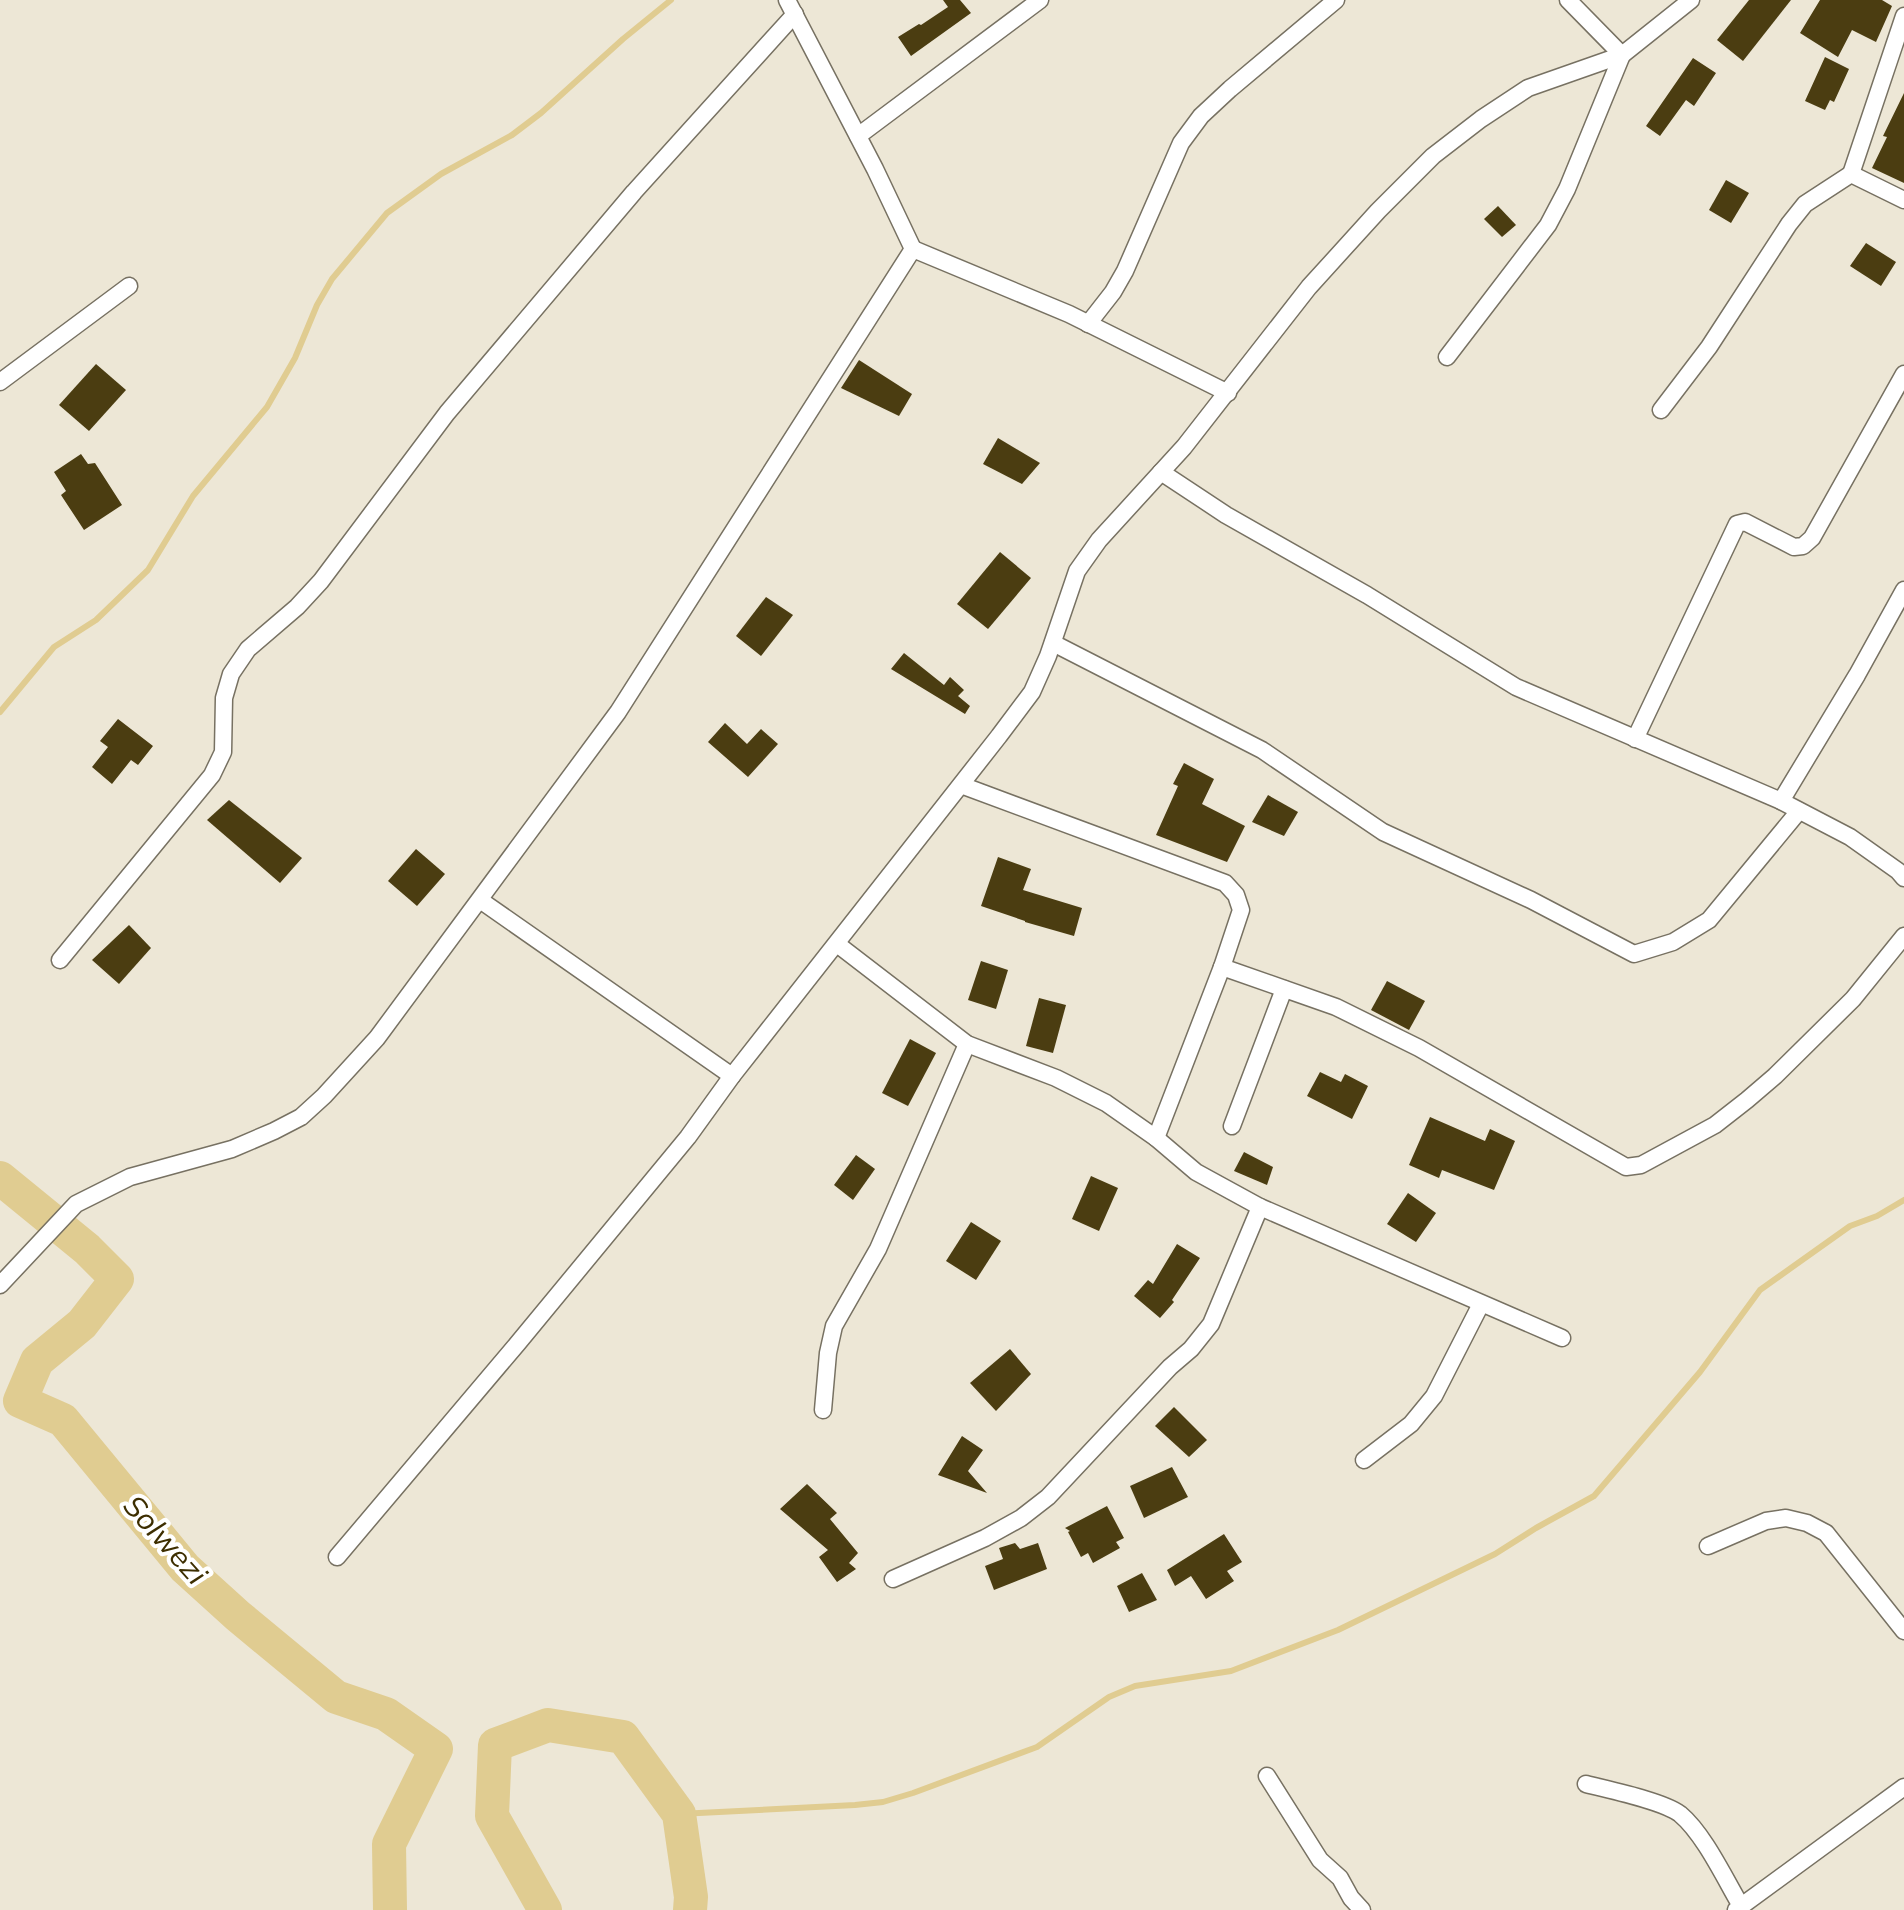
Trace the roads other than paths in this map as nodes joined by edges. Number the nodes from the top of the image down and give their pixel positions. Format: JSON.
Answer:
{"nodes":[{"id":1,"x":1040,"y":0,"type":"edge"},
{"id":2,"x":1336,"y":0,"type":"edge"},
{"id":3,"x":1568,"y":0,"type":"edge"},
{"id":4,"x":1691,"y":0,"type":"edge"},
{"id":5,"x":791,"y":7,"type":"edge"},
{"id":6,"x":1904,"y":16,"type":"edge"},
{"id":7,"x":1622,"y":55,"type":"junction"},
{"id":8,"x":858,"y":136,"type":"junction"},
{"id":9,"x":1851,"y":174,"type":"junction"},
{"id":10,"x":1904,"y":200,"type":"edge"},
{"id":11,"x":913,"y":249,"type":"junction"},
{"id":12,"x":129,"y":286,"type":"dead end"},
{"id":13,"x":1088,"y":324,"type":"junction"},
{"id":14,"x":1447,"y":357,"type":"dead end"},
{"id":15,"x":1904,"y":374,"type":"edge"},
{"id":16,"x":0,"y":382,"type":"edge"},
{"id":17,"x":1228,"y":393,"type":"junction"},
{"id":18,"x":1661,"y":410,"type":"dead end"},
{"id":19,"x":1161,"y":472,"type":"junction"},
{"id":20,"x":1904,"y":590,"type":"edge"},
{"id":21,"x":1053,"y":643,"type":"junction"},
{"id":22,"x":1635,"y":739,"type":"junction"},
{"id":23,"x":961,"y":785,"type":"junction"},
{"id":24,"x":1781,"y":801,"type":"junction"},
{"id":25,"x":1799,"y":811,"type":"junction"},
{"id":26,"x":1904,"y":878,"type":"edge"},
{"id":27,"x":480,"y":900,"type":"junction"},
{"id":28,"x":1904,"y":936,"type":"edge"},
{"id":29,"x":837,"y":944,"type":"junction"},
{"id":30,"x":60,"y":960,"type":"dead end"},
{"id":31,"x":1222,"y":967,"type":"junction"},
{"id":32,"x":1284,"y":989,"type":"junction"},
{"id":33,"x":967,"y":1044,"type":"junction"},
{"id":34,"x":732,"y":1076,"type":"junction"},
{"id":35,"x":1232,"y":1126,"type":"dead end"},
{"id":36,"x":1156,"y":1138,"type":"junction"},
{"id":37,"x":1260,"y":1207,"type":"junction"},
{"id":38,"x":0,"y":1285,"type":"edge"},
{"id":39,"x":1481,"y":1304,"type":"junction"},
{"id":40,"x":1562,"y":1338,"type":"dead end"},
{"id":41,"x":823,"y":1410,"type":"dead end"},
{"id":42,"x":1364,"y":1460,"type":"dead end"},
{"id":43,"x":1708,"y":1546,"type":"dead end"},
{"id":44,"x":337,"y":1557,"type":"dead end"},
{"id":45,"x":893,"y":1579,"type":"dead end"},
{"id":46,"x":1904,"y":1631,"type":"edge"},
{"id":47,"x":1267,"y":1776,"type":"dead end"},
{"id":48,"x":1586,"y":1784,"type":"dead end"},
{"id":49,"x":1904,"y":1787,"type":"edge"},
{"id":50,"x":1761,"y":1903,"type":"edge"},
{"id":51,"x":1738,"y":1908,"type":"edge"},
{"id":52,"x":1362,"y":1910,"type":"edge"}],
"edges":[{"from":1,"to":8,"type":"street"},
{"from":2,"to":13,"type":"street"},
{"from":3,"to":7,"type":"street"},
{"from":4,"to":7,"type":"street"},
{"from":5,"to":8,"type":"street"},
{"from":5,"to":30,"type":"street"},
{"from":6,"to":9,"type":"street"},
{"from":7,"to":14,"type":"street"},
{"from":7,"to":17,"type":"street"},
{"from":8,"to":11,"type":"street"},
{"from":9,"to":10,"type":"street"},
{"from":9,"to":18,"type":"street"},
{"from":11,"to":13,"type":"street"},
{"from":11,"to":27,"type":"street"},
{"from":12,"to":16,"type":"street"},
{"from":13,"to":17,"type":"street"},
{"from":15,"to":22,"type":"street"},
{"from":17,"to":19,"type":"street"},
{"from":19,"to":21,"type":"street"},
{"from":19,"to":22,"type":"street"},
{"from":20,"to":24,"type":"street"},
{"from":21,"to":23,"type":"street"},
{"from":21,"to":25,"type":"street"},
{"from":22,"to":24,"type":"street"},
{"from":23,"to":29,"type":"street"},
{"from":23,"to":31,"type":"street"},
{"from":24,"to":25,"type":"street"},
{"from":25,"to":26,"type":"street"},
{"from":27,"to":34,"type":"street"},
{"from":27,"to":38,"type":"street"},
{"from":28,"to":32,"type":"street"},
{"from":29,"to":33,"type":"street"},
{"from":29,"to":34,"type":"street"},
{"from":31,"to":32,"type":"street"},
{"from":31,"to":36,"type":"street"},
{"from":32,"to":35,"type":"street"},
{"from":33,"to":36,"type":"street"},
{"from":33,"to":41,"type":"street"},
{"from":34,"to":44,"type":"street"},
{"from":36,"to":37,"type":"street"},
{"from":37,"to":39,"type":"street"},
{"from":37,"to":45,"type":"street"},
{"from":39,"to":40,"type":"street"},
{"from":39,"to":42,"type":"street"},
{"from":43,"to":46,"type":"street"},
{"from":47,"to":52,"type":"street"},
{"from":48,"to":51,"type":"street"},
{"from":49,"to":50,"type":"street"},
{"from":50,"to":51,"type":"street"}]}
